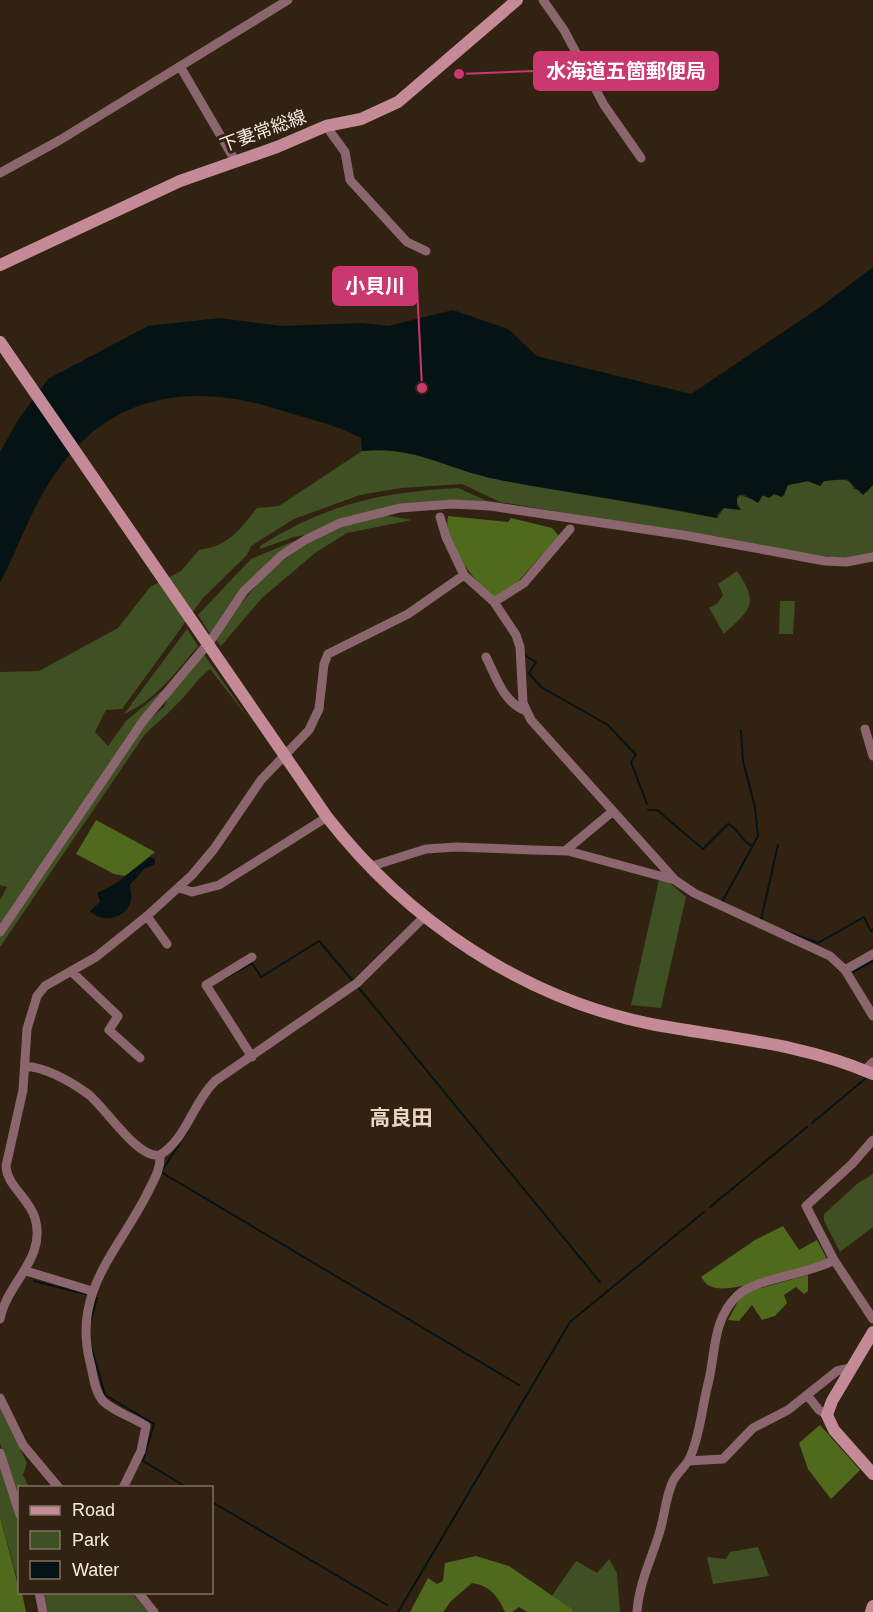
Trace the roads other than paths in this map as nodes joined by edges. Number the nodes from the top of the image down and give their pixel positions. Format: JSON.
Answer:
{"nodes":[{"id":1,"x":288,"y":0,"type":"edge"},
{"id":2,"x":517,"y":0,"type":"edge"},
{"id":3,"x":543,"y":0,"type":"edge"},
{"id":4,"x":181,"y":68,"type":"junction"},
{"id":5,"x":326,"y":126,"type":"junction"},
{"id":6,"x":641,"y":158,"type":"dead end"},
{"id":7,"x":236,"y":162,"type":"junction"},
{"id":8,"x":0,"y":173,"type":"edge"},
{"id":9,"x":426,"y":251,"type":"dead end"},
{"id":10,"x":0,"y":265,"type":"edge"},
{"id":11,"x":0,"y":342,"type":"edge"},
{"id":12,"x":440,"y":517,"type":"dead end"},
{"id":13,"x":570,"y":529,"type":"dead end"},
{"id":14,"x":873,"y":557,"type":"edge"},
{"id":15,"x":464,"y":574,"type":"junction"},
{"id":16,"x":494,"y":602,"type":"junction"},
{"id":17,"x":205,"y":640,"type":"junction"},
{"id":18,"x":486,"y":657,"type":"dead end"},
{"id":19,"x":525,"y":711,"type":"junction"},
{"id":20,"x":865,"y":729,"type":"dead end"},
{"id":21,"x":284,"y":755,"type":"junction"},
{"id":22,"x":873,"y":756,"type":"edge"},
{"id":23,"x":613,"y":811,"type":"junction"},
{"id":24,"x":327,"y":817,"type":"junction"},
{"id":25,"x":565,"y":851,"type":"junction"},
{"id":26,"x":369,"y":867,"type":"junction"},
{"id":27,"x":675,"y":880,"type":"junction"},
{"id":28,"x":180,"y":888,"type":"junction"},
{"id":29,"x":147,"y":916,"type":"junction"},
{"id":30,"x":424,"y":916,"type":"junction"},
{"id":31,"x":0,"y":932,"type":"edge"},
{"id":32,"x":167,"y":944,"type":"dead end"},
{"id":33,"x":873,"y":954,"type":"edge"},
{"id":34,"x":252,"y":957,"type":"dead end"},
{"id":35,"x":845,"y":970,"type":"junction"},
{"id":36,"x":72,"y":972,"type":"junction"},
{"id":37,"x":873,"y":1016,"type":"edge"},
{"id":38,"x":252,"y":1057,"type":"junction"},
{"id":39,"x":140,"y":1058,"type":"dead end"},
{"id":40,"x":25,"y":1066,"type":"junction"},
{"id":41,"x":870,"y":1069,"type":"edge"},
{"id":42,"x":873,"y":1140,"type":"edge"},
{"id":43,"x":160,"y":1155,"type":"junction"},
{"id":44,"x":834,"y":1260,"type":"junction"},
{"id":45,"x":26,"y":1271,"type":"junction"},
{"id":46,"x":92,"y":1291,"type":"junction"},
{"id":47,"x":0,"y":1319,"type":"edge"},
{"id":48,"x":873,"y":1319,"type":"edge"},
{"id":49,"x":873,"y":1332,"type":"edge"},
{"id":50,"x":850,"y":1368,"type":"junction"},
{"id":51,"x":807,"y":1395,"type":"junction"},
{"id":52,"x":0,"y":1398,"type":"edge"},
{"id":53,"x":827,"y":1415,"type":"junction"},
{"id":54,"x":0,"y":1453,"type":"edge"},
{"id":55,"x":688,"y":1461,"type":"junction"},
{"id":56,"x":873,"y":1474,"type":"edge"},
{"id":57,"x":56,"y":1486,"type":"edge"},
{"id":58,"x":124,"y":1486,"type":"edge"},
{"id":59,"x":18,"y":1509,"type":"edge"},
{"id":60,"x":39,"y":1594,"type":"edge"},
{"id":61,"x":139,"y":1594,"type":"edge"},
{"id":62,"x":873,"y":1606,"type":"edge"},
{"id":63,"x":43,"y":1612,"type":"edge"},
{"id":64,"x":154,"y":1612,"type":"edge"},
{"id":65,"x":637,"y":1612,"type":"edge"},
{"id":66,"x":871,"y":1612,"type":"edge"}],
"edges":[{"from":1,"to":4,"type":"street"},
{"from":2,"to":5,"type":"street","name":"下妻常総線"},
{"from":3,"to":6,"type":"street"},
{"from":4,"to":7,"type":"street"},
{"from":4,"to":8,"type":"street"},
{"from":5,"to":7,"type":"street","name":"下妻常総線"},
{"from":5,"to":9,"type":"street"},
{"from":7,"to":10,"type":"street","name":"下妻常総線"},
{"from":11,"to":17,"type":"street"},
{"from":12,"to":15,"type":"street"},
{"from":13,"to":16,"type":"street"},
{"from":14,"to":17,"type":"street"},
{"from":15,"to":16,"type":"street"},
{"from":15,"to":21,"type":"street"},
{"from":16,"to":19,"type":"street"},
{"from":17,"to":21,"type":"street"},
{"from":17,"to":31,"type":"street"},
{"from":18,"to":19,"type":"street"},
{"from":19,"to":23,"type":"street"},
{"from":20,"to":22,"type":"street"},
{"from":21,"to":24,"type":"street"},
{"from":21,"to":28,"type":"street"},
{"from":23,"to":25,"type":"street"},
{"from":23,"to":27,"type":"street"},
{"from":24,"to":26,"type":"street"},
{"from":24,"to":28,"type":"street"},
{"from":25,"to":26,"type":"street"},
{"from":25,"to":27,"type":"street"},
{"from":26,"to":30,"type":"street"},
{"from":27,"to":35,"type":"street"},
{"from":28,"to":29,"type":"street"},
{"from":29,"to":32,"type":"street"},
{"from":29,"to":36,"type":"street"},
{"from":30,"to":38,"type":"street"},
{"from":30,"to":41,"type":"street"},
{"from":33,"to":35,"type":"street"},
{"from":34,"to":38,"type":"street"},
{"from":35,"to":37,"type":"street"},
{"from":36,"to":39,"type":"street"},
{"from":36,"to":40,"type":"street"},
{"from":38,"to":43,"type":"street"},
{"from":40,"to":43,"type":"street"},
{"from":40,"to":45,"type":"street"},
{"from":42,"to":44,"type":"street"},
{"from":43,"to":46,"type":"street"},
{"from":44,"to":48,"type":"street"},
{"from":44,"to":55,"type":"street"},
{"from":45,"to":46,"type":"street"},
{"from":45,"to":47,"type":"street"},
{"from":46,"to":58,"type":"street"},
{"from":49,"to":50,"type":"street"},
{"from":50,"to":51,"type":"street"},
{"from":50,"to":53,"type":"street"},
{"from":51,"to":53,"type":"street"},
{"from":51,"to":55,"type":"street"},
{"from":52,"to":57,"type":"street"},
{"from":53,"to":56,"type":"street"},
{"from":54,"to":59,"type":"street"},
{"from":55,"to":65,"type":"street"},
{"from":60,"to":63,"type":"street"},
{"from":61,"to":64,"type":"street"},
{"from":62,"to":66,"type":"street"}]}
